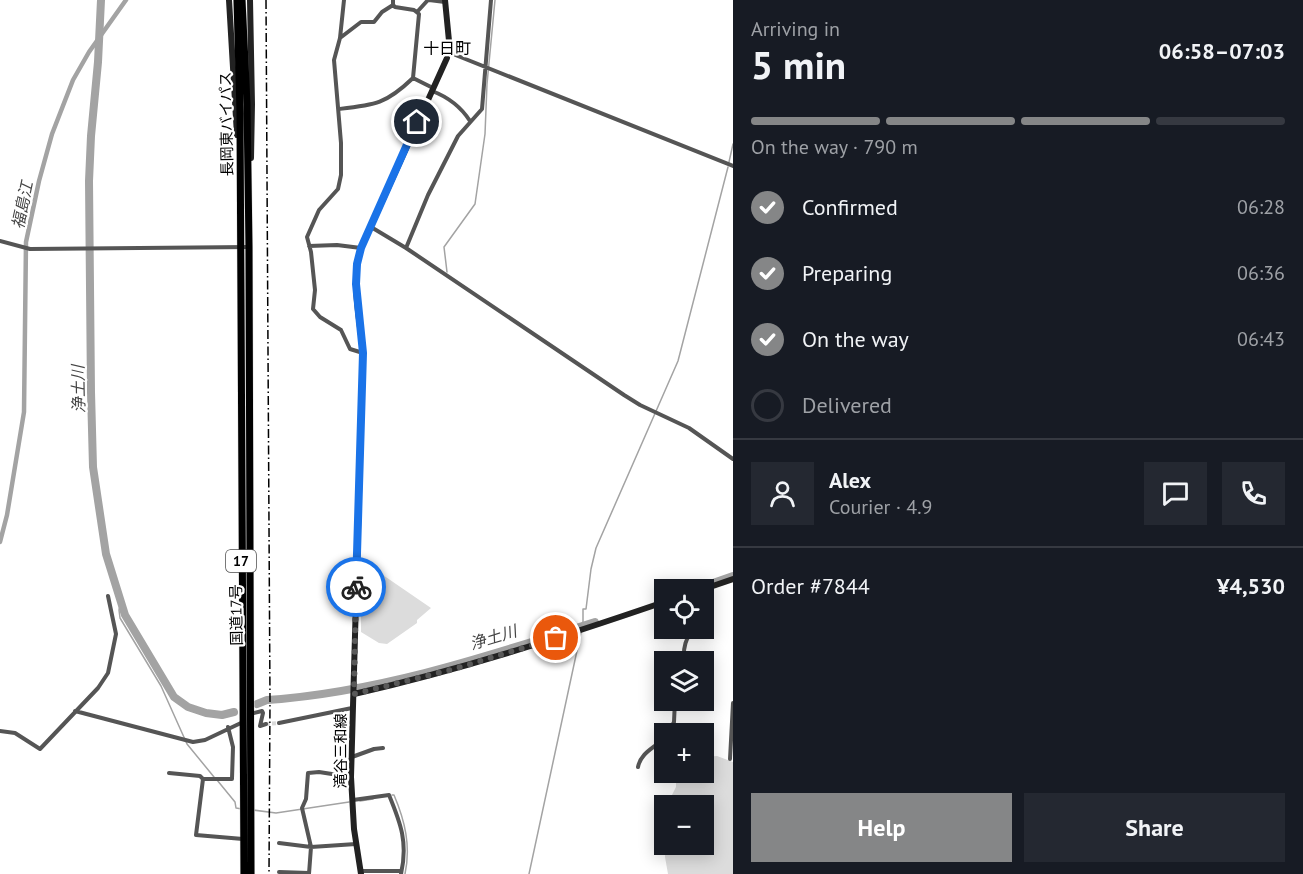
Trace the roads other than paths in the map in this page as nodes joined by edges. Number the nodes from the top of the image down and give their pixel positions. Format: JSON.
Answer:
{"nodes":[{"id":1,"x":229,"y":0,"type":"edge"},
{"id":2,"x":237,"y":0,"type":"edge"},
{"id":3,"x":243,"y":0,"type":"edge"},
{"id":4,"x":250,"y":0,"type":"edge"},
{"id":5,"x":344,"y":0,"type":"edge"},
{"id":6,"x":429,"y":0,"type":"edge"},
{"id":7,"x":491,"y":0,"type":"edge"},
{"id":8,"x":445,"y":1,"type":"edge"},
{"id":9,"x":393,"y":3,"type":"edge"},
{"id":10,"x":417,"y":12,"type":"junction"},
{"id":11,"x":340,"y":38,"type":"junction"},
{"id":12,"x":242,"y":46,"type":"junction"},
{"id":13,"x":448,"y":52,"type":"junction"},
{"id":14,"x":488,"y":68,"type":"junction"},
{"id":15,"x":413,"y":78,"type":"junction"},
{"id":16,"x":433,"y":90,"type":"junction"},
{"id":17,"x":339,"y":109,"type":"junction"},
{"id":18,"x":470,"y":121,"type":"junction"},
{"id":19,"x":733,"y":166,"type":"edge"},
{"id":20,"x":240,"y":178,"type":"junction"},
{"id":21,"x":248,"y":186,"type":"junction"},
{"id":22,"x":371,"y":227,"type":"junction"},
{"id":23,"x":0,"y":241,"type":"edge"},
{"id":24,"x":309,"y":246,"type":"junction"},
{"id":25,"x":245,"y":247,"type":"junction"},
{"id":26,"x":361,"y":248,"type":"junction"},
{"id":27,"x":406,"y":248,"type":"junction"},
{"id":28,"x":363,"y":353,"type":"junction"},
{"id":29,"x":733,"y":459,"type":"edge"},
{"id":30,"x":733,"y":579,"type":"edge"},
{"id":31,"x":714,"y":585,"type":"edge"},
{"id":32,"x":108,"y":597,"type":"dead end"},
{"id":33,"x":654,"y":605,"type":"edge"},
{"id":34,"x":354,"y":694,"type":"junction"},
{"id":35,"x":733,"y":703,"type":"edge"},
{"id":36,"x":352,"y":708,"type":"junction"},
{"id":37,"x":75,"y":711,"type":"junction"},
{"id":38,"x":250,"y":714,"type":"junction"},
{"id":39,"x":244,"y":721,"type":"junction"},
{"id":40,"x":279,"y":723,"type":"tunnel mouth"},
{"id":41,"x":266,"y":724,"type":"dead end"},
{"id":42,"x":228,"y":727,"type":"junction"},
{"id":43,"x":0,"y":731,"type":"edge"},
{"id":44,"x":654,"y":746,"type":"edge"},
{"id":45,"x":383,"y":748,"type":"dead end"},
{"id":46,"x":352,"y":757,"type":"junction"},
{"id":47,"x":730,"y":759,"type":"dead end"},
{"id":48,"x":638,"y":767,"type":"dead end"},
{"id":49,"x":169,"y":773,"type":"dead end"},
{"id":50,"x":351,"y":777,"type":"junction"},
{"id":51,"x":203,"y":779,"type":"junction"},
{"id":52,"x":232,"y":779,"type":"junction"},
{"id":53,"x":243,"y":780,"type":"junction"},
{"id":54,"x":352,"y":800,"type":"junction"},
{"id":55,"x":244,"y":839,"type":"junction"},
{"id":56,"x":279,"y":843,"type":"dead end"},
{"id":57,"x":357,"y":844,"type":"junction"},
{"id":58,"x":311,"y":847,"type":"junction"},
{"id":59,"x":279,"y":872,"type":"dead end"},
{"id":60,"x":361,"y":872,"type":"edge"},
{"id":61,"x":309,"y":873,"type":"edge"},
{"id":62,"x":401,"y":873,"type":"edge"},
{"id":63,"x":244,"y":874,"type":"edge"},
{"id":64,"x":250,"y":874,"type":"edge"}],
"edges":[{"from":1,"to":20,"type":"main road"},
{"from":2,"to":12,"type":"highway","name":"長岡東バイパス","number":"17"},
{"from":3,"to":12,"type":"highway","name":"長岡東バイパス","number":"17"},
{"from":4,"to":21,"type":"main road"},
{"from":5,"to":11,"type":"street"},
{"from":6,"to":8,"type":"street"},
{"from":6,"to":10,"type":"street"},
{"from":7,"to":14,"type":"street"},
{"from":8,"to":13,"type":"main road","name":"滝谷三和線"},
{"from":9,"to":10,"type":"street"},
{"from":9,"to":11,"type":"street"},
{"from":10,"to":15,"type":"street"},
{"from":11,"to":17,"type":"street"},
{"from":12,"to":20,"type":"highway","name":"長岡東バイパス","number":"17"},
{"from":12,"to":21,"type":"highway","name":"長岡東バイパス","number":"17"},
{"from":13,"to":14,"type":"street"},
{"from":13,"to":16,"type":"main road","name":"滝谷三和線"},
{"from":14,"to":18,"type":"street"},
{"from":14,"to":19,"type":"street"},
{"from":15,"to":16,"type":"street"},
{"from":15,"to":17,"type":"street"},
{"from":16,"to":18,"type":"street"},
{"from":16,"to":22,"type":"main road","name":"滝谷三和線"},
{"from":17,"to":24,"type":"street"},
{"from":18,"to":27,"type":"street"},
{"from":20,"to":25,"type":"highway","name":"長岡東バイパス","number":"17"},
{"from":21,"to":25,"type":"highway","name":"長岡東バイパス","number":"17"},
{"from":22,"to":26,"type":"main road","name":"滝谷三和線"},
{"from":22,"to":27,"type":"street"},
{"from":23,"to":25,"type":"street"},
{"from":24,"to":26,"type":"street"},
{"from":24,"to":28,"type":"street"},
{"from":25,"to":38,"type":"highway","name":"国道17号","number":"17"},
{"from":25,"to":39,"type":"highway","name":"国道17号","number":"17"},
{"from":26,"to":28,"type":"main road","name":"滝谷三和線"},
{"from":27,"to":29,"type":"street"},
{"from":28,"to":34,"type":"main road","name":"滝谷三和線"},
{"from":30,"to":31,"type":"main road"},
{"from":32,"to":37,"type":"street"},
{"from":33,"to":34,"type":"main road"},
{"from":34,"to":36,"type":"main road","name":"滝谷三和線"},
{"from":35,"to":47,"type":"street"},
{"from":36,"to":40,"type":"street"},
{"from":36,"to":46,"type":"main road","name":"滝谷三和線"},
{"from":37,"to":42,"type":"street"},
{"from":37,"to":43,"type":"street"},
{"from":38,"to":41,"type":"street"},
{"from":38,"to":64,"type":"highway","name":"国道17号","number":"17"},
{"from":39,"to":42,"type":"street"},
{"from":39,"to":53,"type":"highway","name":"国道17号","number":"17"},
{"from":42,"to":52,"type":"street"},
{"from":44,"to":48,"type":"street"},
{"from":45,"to":46,"type":"street"},
{"from":46,"to":50,"type":"main road","name":"滝谷三和線"},
{"from":49,"to":51,"type":"street"},
{"from":50,"to":54,"type":"main road","name":"滝谷三和線"},
{"from":50,"to":58,"type":"street"},
{"from":51,"to":52,"type":"street"},
{"from":51,"to":55,"type":"street"},
{"from":52,"to":53,"type":"street"},
{"from":53,"to":55,"type":"highway","name":"国道17号","number":"17"},
{"from":54,"to":57,"type":"main road","name":"滝谷三和線"},
{"from":54,"to":62,"type":"street"},
{"from":55,"to":63,"type":"highway","name":"国道17号","number":"17"},
{"from":56,"to":58,"type":"street"},
{"from":57,"to":58,"type":"street"},
{"from":57,"to":60,"type":"main road","name":"滝谷三和線"},
{"from":58,"to":61,"type":"street"},
{"from":59,"to":61,"type":"street"},
{"from":60,"to":62,"type":"street"}]}
